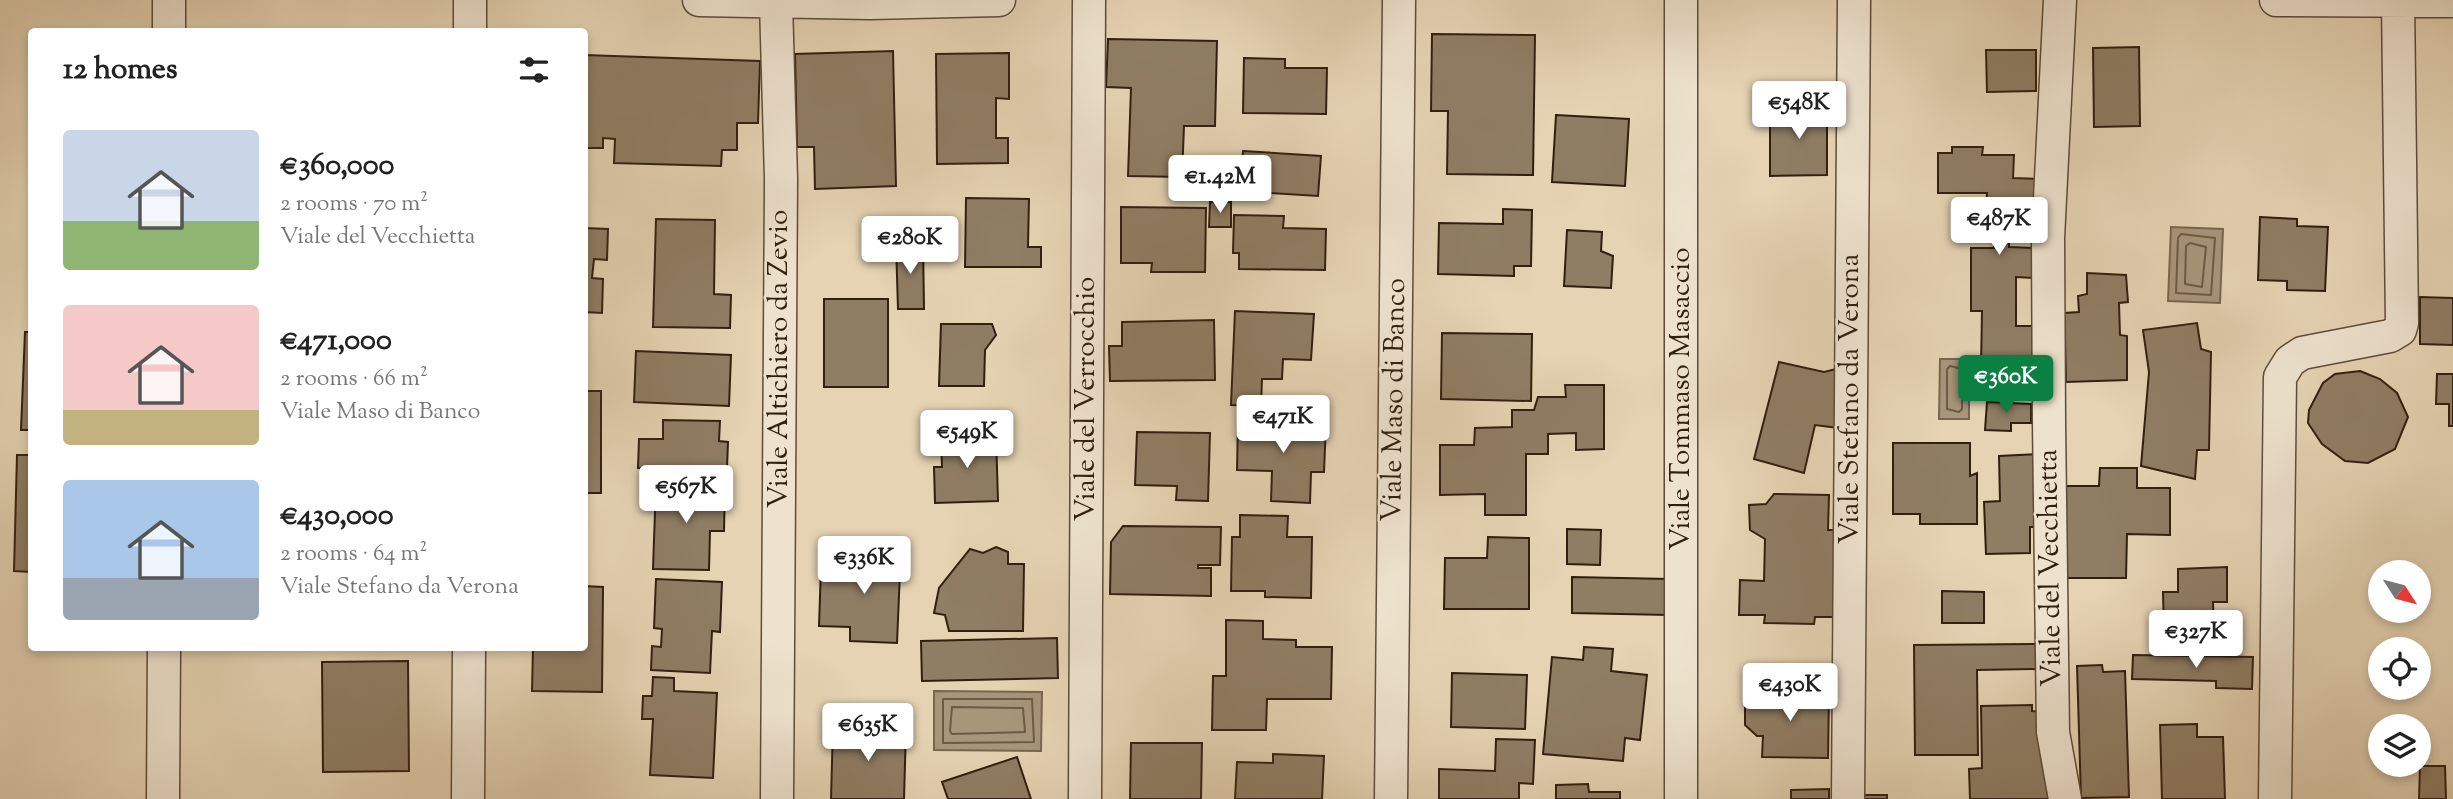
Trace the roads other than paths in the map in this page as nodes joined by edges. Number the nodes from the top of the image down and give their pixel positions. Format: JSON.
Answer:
{"nodes":[{"id":1,"x":169,"y":0,"type":"edge"},
{"id":2,"x":470,"y":0,"type":"edge"},
{"id":3,"x":699,"y":0,"type":"edge"},
{"id":4,"x":999,"y":0,"type":"edge"},
{"id":5,"x":1089,"y":0,"type":"edge"},
{"id":6,"x":1399,"y":0,"type":"edge"},
{"id":7,"x":1681,"y":0,"type":"edge"},
{"id":8,"x":1854,"y":0,"type":"edge"},
{"id":9,"x":2060,"y":0,"type":"edge"},
{"id":10,"x":2276,"y":0,"type":"edge"},
{"id":11,"x":870,"y":1,"type":"edge"},
{"id":12,"x":2398,"y":1,"type":"edge"},
{"id":13,"x":2438,"y":1,"type":"edge"},
{"id":14,"x":776,"y":3,"type":"junction"},
{"id":15,"x":169,"y":28,"type":"edge"},
{"id":16,"x":470,"y":28,"type":"edge"},
{"id":17,"x":164,"y":651,"type":"edge"},
{"id":18,"x":469,"y":651,"type":"edge"},
{"id":19,"x":163,"y":799,"type":"edge"},
{"id":20,"x":468,"y":799,"type":"edge"},
{"id":21,"x":777,"y":799,"type":"edge"},
{"id":22,"x":1085,"y":799,"type":"edge"},
{"id":23,"x":1391,"y":799,"type":"edge"},
{"id":24,"x":1681,"y":799,"type":"edge"},
{"id":25,"x":1849,"y":799,"type":"edge"},
{"id":26,"x":2065,"y":799,"type":"edge"},
{"id":27,"x":2275,"y":799,"type":"edge"}],
"edges":[{"from":1,"to":15,"type":"street"},
{"from":2,"to":16,"type":"street"},
{"from":3,"to":14,"type":"street"},
{"from":4,"to":11,"type":"street"},
{"from":5,"to":22,"type":"street","name":"Viale del Verrocchio"},
{"from":6,"to":23,"type":"street","name":"Viale Maso di Banco"},
{"from":7,"to":24,"type":"street","name":"Viale Tommaso Masaccio"},
{"from":8,"to":25,"type":"street","name":"Viale Stefano da Verona"},
{"from":9,"to":26,"type":"street","name":"Viale del Vecchietta"},
{"from":10,"to":12,"type":"street"},
{"from":11,"to":14,"type":"street"},
{"from":12,"to":13,"type":"street"},
{"from":12,"to":27,"type":"street"},
{"from":14,"to":21,"type":"street","name":"Viale Altichiero da Zevio"},
{"from":17,"to":19,"type":"street"},
{"from":18,"to":20,"type":"street"}]}
